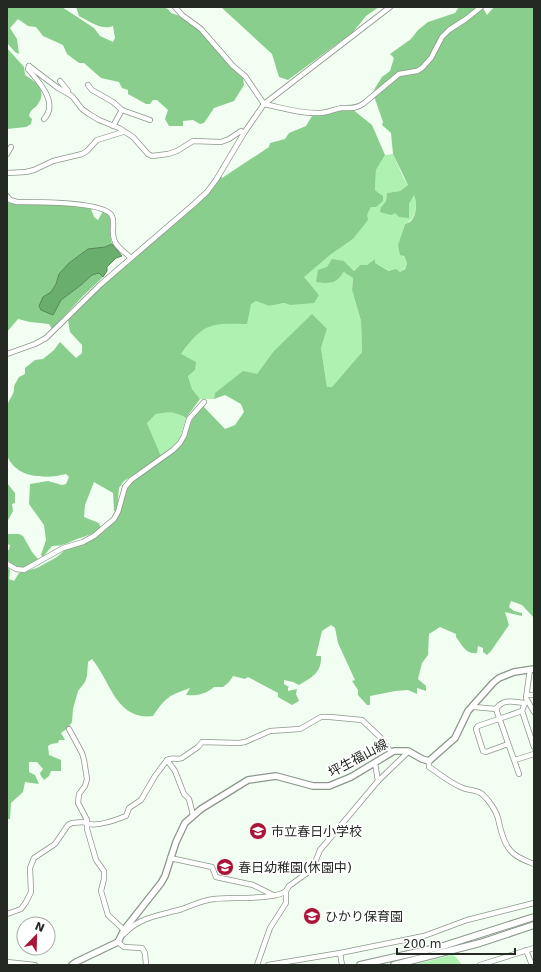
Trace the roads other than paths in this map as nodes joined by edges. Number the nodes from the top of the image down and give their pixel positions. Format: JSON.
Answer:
{"nodes":[{"id":1,"x":175,"y":7,"type":"edge"},
{"id":2,"x":390,"y":7,"type":"edge"},
{"id":3,"x":481,"y":7,"type":"edge"},
{"id":4,"x":60,"y":81,"type":"dead end"},
{"id":5,"x":88,"y":85,"type":"dead end"},
{"id":6,"x":67,"y":93,"type":"junction"},
{"id":7,"x":264,"y":104,"type":"junction"},
{"id":8,"x":122,"y":110,"type":"junction"},
{"id":9,"x":44,"y":119,"type":"dead end"},
{"id":10,"x":150,"y":120,"type":"dead end"},
{"id":11,"x":113,"y":126,"type":"junction"},
{"id":12,"x":123,"y":132,"type":"junction"},
{"id":13,"x":244,"y":133,"type":"junction"},
{"id":14,"x":11,"y":147,"type":"dead end"},
{"id":15,"x":7,"y":154,"type":"edge"},
{"id":16,"x":7,"y":173,"type":"edge"},
{"id":17,"x":7,"y":196,"type":"edge"},
{"id":18,"x":131,"y":258,"type":"junction"},
{"id":19,"x":7,"y":354,"type":"edge"},
{"id":20,"x":204,"y":402,"type":"dead end"},
{"id":21,"x":7,"y":564,"type":"edge"},
{"id":22,"x":532,"y":669,"type":"edge"},
{"id":23,"x":527,"y":695,"type":"junction"},
{"id":24,"x":534,"y":695,"type":"edge"},
{"id":25,"x":526,"y":703,"type":"junction"},
{"id":26,"x":474,"y":707,"type":"junction"},
{"id":27,"x":496,"y":709,"type":"junction"},
{"id":28,"x":522,"y":711,"type":"junction"},
{"id":29,"x":534,"y":712,"type":"edge"},
{"id":30,"x":500,"y":718,"type":"junction"},
{"id":31,"x":69,"y":729,"type":"dead end"},
{"id":32,"x":508,"y":744,"type":"junction"},
{"id":33,"x":534,"y":747,"type":"edge"},
{"id":34,"x":408,"y":751,"type":"junction"},
{"id":35,"x":391,"y":752,"type":"junction"},
{"id":36,"x":534,"y":754,"type":"edge"},
{"id":37,"x":167,"y":760,"type":"junction"},
{"id":38,"x":515,"y":760,"type":"junction"},
{"id":39,"x":428,"y":761,"type":"junction"},
{"id":40,"x":375,"y":763,"type":"junction"},
{"id":41,"x":519,"y":774,"type":"dead end"},
{"id":42,"x":378,"y":781,"type":"junction"},
{"id":43,"x":193,"y":815,"type":"junction"},
{"id":44,"x":87,"y":825,"type":"junction"},
{"id":45,"x":170,"y":858,"type":"junction"},
{"id":46,"x":534,"y":864,"type":"edge"},
{"id":47,"x":286,"y":891,"type":"junction"},
{"id":48,"x":273,"y":895,"type":"junction"},
{"id":49,"x":534,"y":903,"type":"edge"},
{"id":50,"x":7,"y":914,"type":"edge"},
{"id":51,"x":534,"y":918,"type":"edge"},
{"id":52,"x":534,"y":925,"type":"edge"},
{"id":53,"x":124,"y":930,"type":"junction"},
{"id":54,"x":121,"y":936,"type":"junction"},
{"id":55,"x":118,"y":942,"type":"junction"},
{"id":56,"x":534,"y":948,"type":"edge"},
{"id":57,"x":526,"y":950,"type":"junction"},
{"id":58,"x":340,"y":954,"type":"junction"},
{"id":59,"x":7,"y":962,"type":"edge"},
{"id":60,"x":35,"y":965,"type":"edge"},
{"id":61,"x":72,"y":965,"type":"edge"},
{"id":62,"x":146,"y":965,"type":"edge"},
{"id":63,"x":257,"y":965,"type":"edge"},
{"id":64,"x":268,"y":965,"type":"edge"},
{"id":65,"x":342,"y":965,"type":"edge"},
{"id":66,"x":360,"y":965,"type":"edge"},
{"id":67,"x":394,"y":965,"type":"edge"},
{"id":68,"x":480,"y":965,"type":"edge"},
{"id":69,"x":532,"y":965,"type":"edge"}],
"edges":[{"from":1,"to":7,"type":"street"},
{"from":2,"to":7,"type":"street"},
{"from":3,"to":7,"type":"street"},
{"from":4,"to":6,"type":"street"},
{"from":5,"to":8,"type":"street"},
{"from":6,"to":9,"type":"street"},
{"from":6,"to":11,"type":"street"},
{"from":7,"to":13,"type":"street"},
{"from":8,"to":10,"type":"street"},
{"from":8,"to":11,"type":"street"},
{"from":11,"to":12,"type":"street"},
{"from":12,"to":13,"type":"street"},
{"from":12,"to":16,"type":"street"},
{"from":13,"to":18,"type":"street"},
{"from":14,"to":15,"type":"street"},
{"from":17,"to":18,"type":"street"},
{"from":18,"to":19,"type":"street"},
{"from":20,"to":21,"type":"street"},
{"from":22,"to":23,"type":"street"},
{"from":22,"to":26,"type":"main road"},
{"from":23,"to":24,"type":"street"},
{"from":23,"to":25,"type":"street"},
{"from":25,"to":27,"type":"street"},
{"from":25,"to":28,"type":"street"},
{"from":25,"to":29,"type":"street"},
{"from":26,"to":27,"type":"street"},
{"from":26,"to":39,"type":"main road"},
{"from":27,"to":30,"type":"street"},
{"from":28,"to":30,"type":"street"},
{"from":28,"to":33,"type":"street"},
{"from":30,"to":32,"type":"street"},
{"from":30,"to":32,"type":"street"},
{"from":31,"to":44,"type":"street"},
{"from":32,"to":38,"type":"street"},
{"from":34,"to":35,"type":"main road","name":"坪生福山線"},
{"from":34,"to":39,"type":"main road","name":"坪生福山線"},
{"from":34,"to":42,"type":"street"},
{"from":35,"to":37,"type":"street"},
{"from":35,"to":40,"type":"main road","name":"坪生福山線"},
{"from":36,"to":38,"type":"street"},
{"from":37,"to":43,"type":"street"},
{"from":37,"to":44,"type":"street"},
{"from":38,"to":41,"type":"street"},
{"from":39,"to":46,"type":"street"},
{"from":40,"to":42,"type":"street"},
{"from":40,"to":43,"type":"main road","name":"坪生福山線"},
{"from":42,"to":47,"type":"street"},
{"from":43,"to":45,"type":"main road","name":"坪生福山線"},
{"from":44,"to":50,"type":"street"},
{"from":44,"to":53,"type":"street"},
{"from":45,"to":48,"type":"street"},
{"from":45,"to":53,"type":"main road","name":"坪生福山線"},
{"from":47,"to":48,"type":"street"},
{"from":47,"to":63,"type":"street"},
{"from":48,"to":54,"type":"street"},
{"from":49,"to":58,"type":"street"},
{"from":51,"to":66,"type":"highway"},
{"from":52,"to":67,"type":"highway"},
{"from":53,"to":54,"type":"main road","name":"坪生福山線"},
{"from":54,"to":55,"type":"main road","name":"坪生福山線"},
{"from":55,"to":61,"type":"main road"},
{"from":55,"to":62,"type":"street"},
{"from":56,"to":57,"type":"street"},
{"from":57,"to":68,"type":"street"},
{"from":57,"to":69,"type":"street"},
{"from":58,"to":64,"type":"street"},
{"from":58,"to":65,"type":"street"},
{"from":59,"to":60,"type":"street"}]}
